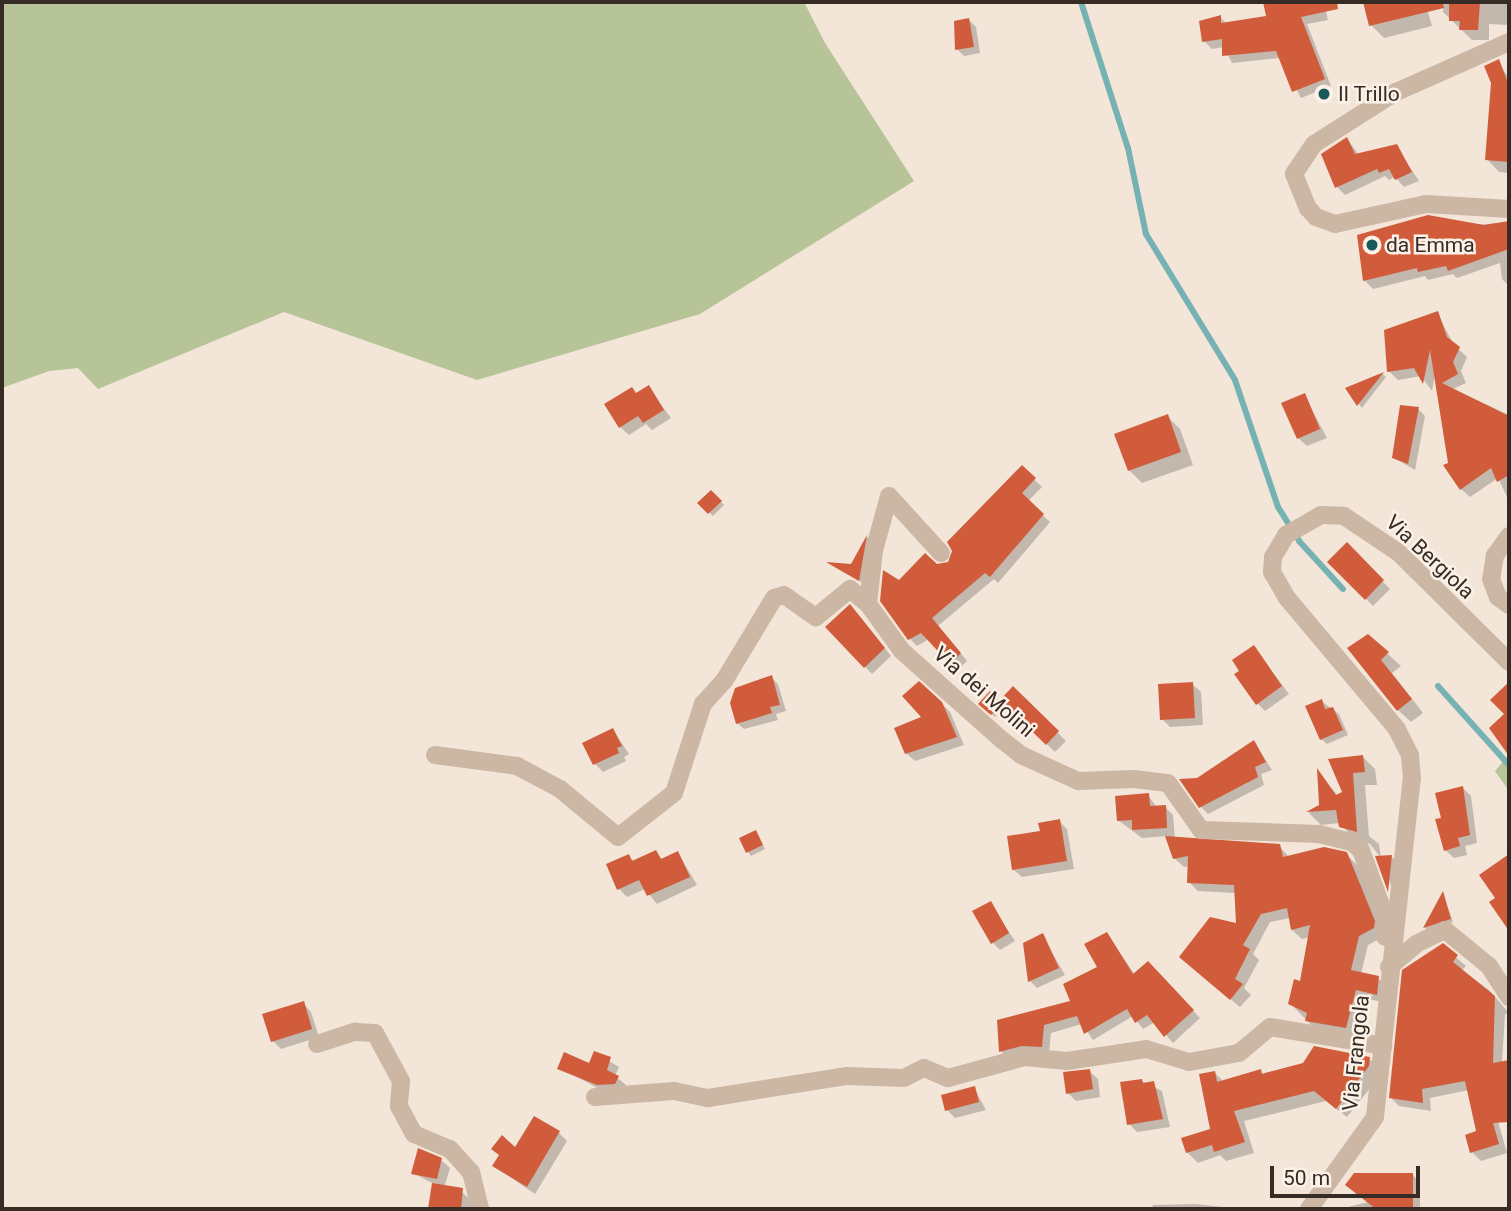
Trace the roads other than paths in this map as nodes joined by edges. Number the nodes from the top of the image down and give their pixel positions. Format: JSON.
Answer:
{"nodes":[{"id":1,"x":1509,"y":42,"type":"edge"},
{"id":2,"x":1509,"y":209,"type":"edge"},
{"id":3,"x":1509,"y":536,"type":"edge"},
{"id":4,"x":941,"y":553,"type":"dead end"},
{"id":5,"x":867,"y":604,"type":"junction"},
{"id":6,"x":1509,"y":605,"type":"edge"},
{"id":7,"x":1509,"y":663,"type":"edge"},
{"id":8,"x":435,"y":755,"type":"dead end"},
{"id":9,"x":1389,"y":967,"type":"junction"},
{"id":10,"x":1509,"y":997,"type":"edge"},
{"id":11,"x":317,"y":1044,"type":"dead end"},
{"id":12,"x":1383,"y":1046,"type":"junction"},
{"id":13,"x":595,"y":1097,"type":"dead end"},
{"id":14,"x":480,"y":1209,"type":"edge"},
{"id":15,"x":1309,"y":1209,"type":"edge"}],
"edges":[{"from":1,"to":2,"type":"street"},
{"from":3,"to":6,"type":"street","name":"Via Bergiola"},
{"from":4,"to":5,"type":"street"},
{"from":5,"to":8,"type":"street"},
{"from":5,"to":9,"type":"street","name":"Via dei Molini"},
{"from":7,"to":9,"type":"street","name":"Via Bergiola"},
{"from":9,"to":10,"type":"street"},
{"from":9,"to":12,"type":"street","name":"Via Frangola"},
{"from":11,"to":14,"type":"street"},
{"from":12,"to":13,"type":"street"},
{"from":12,"to":15,"type":"street","name":"Via Frangola"}]}
